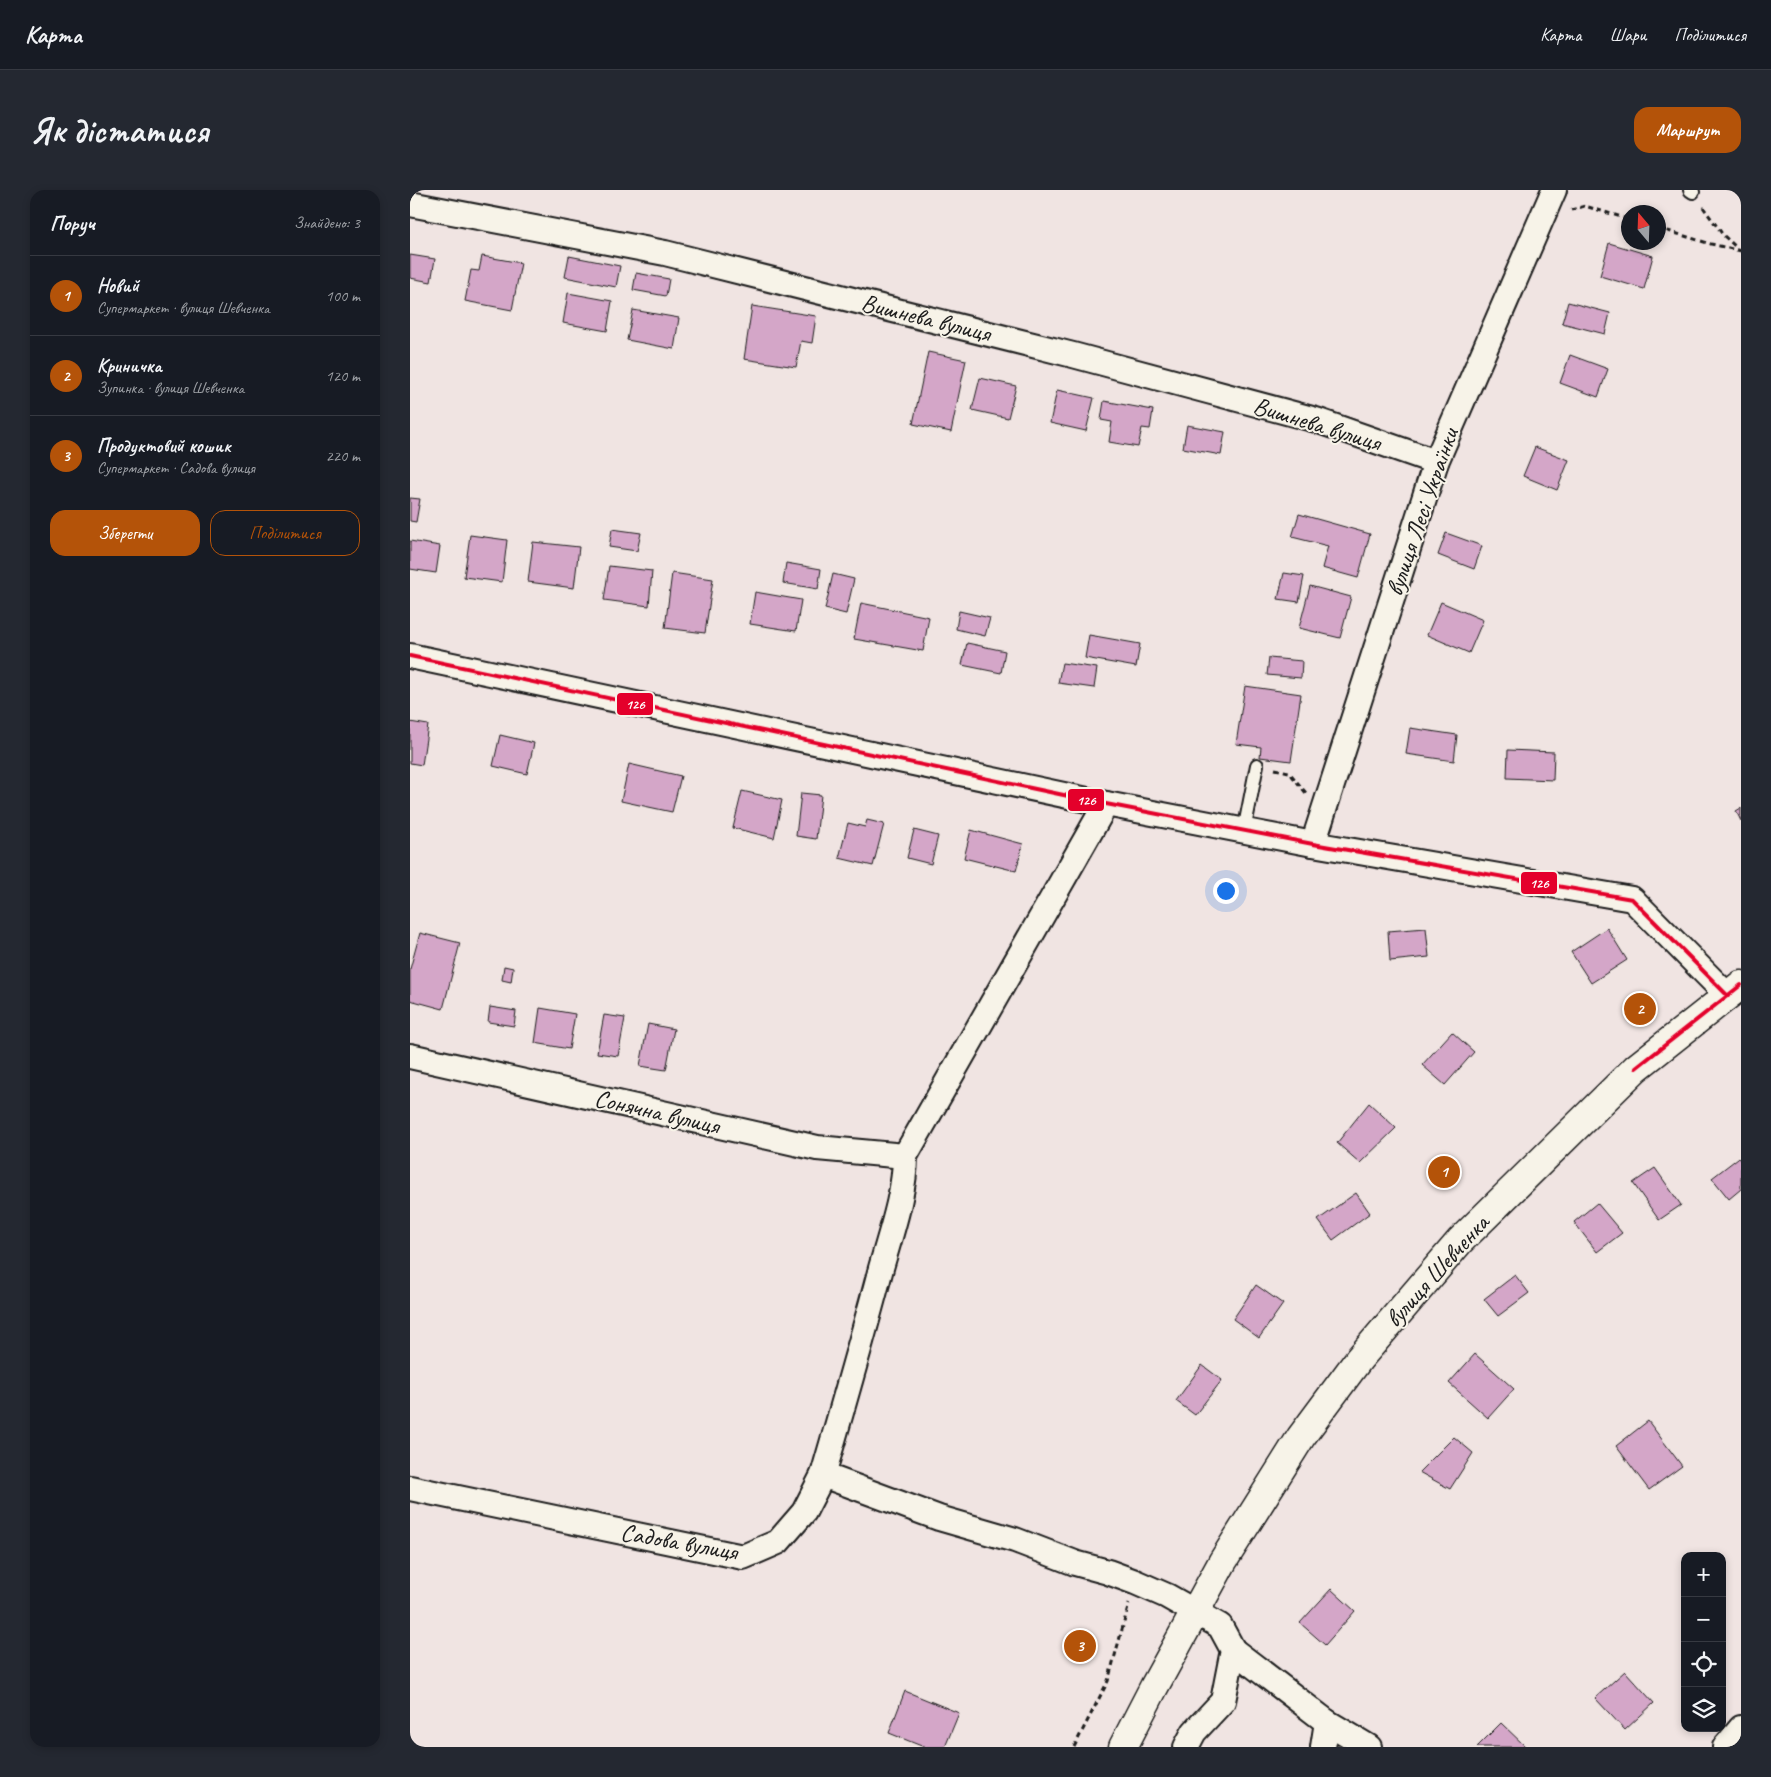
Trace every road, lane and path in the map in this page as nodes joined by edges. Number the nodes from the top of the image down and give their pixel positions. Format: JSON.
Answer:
{"nodes":[{"id":1,"x":1554,"y":190,"type":"edge"},
{"id":2,"x":1691,"y":191,"type":"edge"},
{"id":3,"x":410,"y":204,"type":"edge"},
{"id":4,"x":1621,"y":217,"type":"edge"},
{"id":5,"x":1542,"y":221,"type":"junction"},
{"id":6,"x":1666,"y":230,"type":"edge"},
{"id":7,"x":1740,"y":250,"type":"edge"},
{"id":8,"x":1436,"y":462,"type":"junction"},
{"id":9,"x":410,"y":656,"type":"edge"},
{"id":10,"x":1258,"y":765,"type":"joint"},
{"id":11,"x":1106,"y":804,"type":"junction"},
{"id":12,"x":1323,"y":815,"type":"junction"},
{"id":13,"x":1244,"y":831,"type":"junction"},
{"id":14,"x":1314,"y":844,"type":"junction"},
{"id":15,"x":1734,"y":990,"type":"edge"},
{"id":16,"x":410,"y":1056,"type":"edge"},
{"id":17,"x":905,"y":1156,"type":"junction"},
{"id":18,"x":823,"y":1475,"type":"junction"},
{"id":19,"x":410,"y":1488,"type":"edge"},
{"id":20,"x":1135,"y":1582,"type":"junction"},
{"id":21,"x":1196,"y":1612,"type":"junction"},
{"id":22,"x":1233,"y":1650,"type":"junction"},
{"id":23,"x":1327,"y":1722,"type":"junction"},
{"id":24,"x":1741,"y":1728,"type":"edge"},
{"id":25,"x":1074,"y":1747,"type":"edge"},
{"id":26,"x":1123,"y":1747,"type":"edge"},
{"id":27,"x":1186,"y":1747,"type":"edge"},
{"id":28,"x":1323,"y":1747,"type":"edge"},
{"id":29,"x":1369,"y":1747,"type":"edge"},
{"id":30,"x":1725,"y":1747,"type":"edge"}],
"edges":[{"from":1,"to":5,"type":"street","name":"вулиця Лесі Українки"},
{"from":2,"to":7,"type":"path"},
{"from":3,"to":8,"type":"street","name":"Вишнева вулиця"},
{"from":4,"to":5,"type":"path"},
{"from":5,"to":8,"type":"street","name":"вулиця Лесі Українки"},
{"from":6,"to":7,"type":"path"},
{"from":8,"to":12,"type":"street","name":"вулиця Лесі Українки"},
{"from":9,"to":11,"type":"street"},
{"from":10,"to":12,"type":"path"},
{"from":10,"to":13,"type":"lane"},
{"from":11,"to":13,"type":"street"},
{"from":11,"to":17,"type":"street"},
{"from":12,"to":14,"type":"street","name":"вулиця Лесі Українки"},
{"from":13,"to":14,"type":"street"},
{"from":14,"to":15,"type":"street"},
{"from":15,"to":21,"type":"main road","name":"вулиця Шевченка"},
{"from":16,"to":17,"type":"street","name":"Сонячна вулиця"},
{"from":17,"to":18,"type":"street","name":"Садова вулиця"},
{"from":18,"to":19,"type":"street","name":"Садова вулиця"},
{"from":18,"to":20,"type":"street"},
{"from":20,"to":21,"type":"street"},
{"from":20,"to":25,"type":"path"},
{"from":21,"to":22,"type":"street"},
{"from":21,"to":26,"type":"main road","name":"вулиця Шевченка"},
{"from":22,"to":23,"type":"street"},
{"from":22,"to":27,"type":"street"},
{"from":23,"to":28,"type":"street"},
{"from":23,"to":29,"type":"street"},
{"from":24,"to":30,"type":"street"}]}
